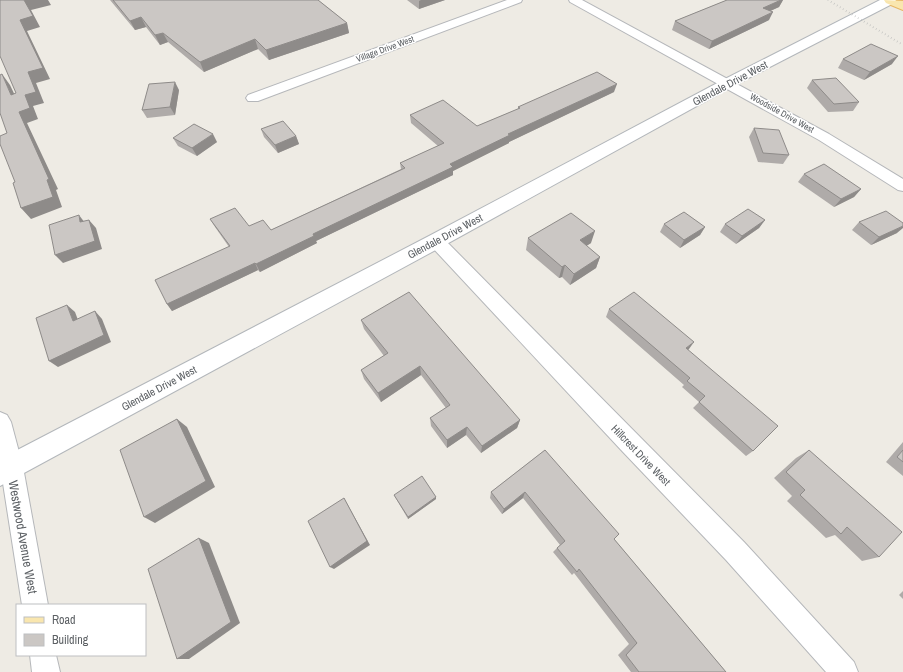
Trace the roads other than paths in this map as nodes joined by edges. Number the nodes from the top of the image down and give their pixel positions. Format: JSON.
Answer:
{"nodes":[{"id":1,"x":517,"y":0,"type":"edge"},
{"id":2,"x":574,"y":0,"type":"edge"},
{"id":3,"x":890,"y":0,"type":"edge"},
{"id":4,"x":903,"y":6,"type":"edge"},
{"id":5,"x":728,"y":83,"type":"junction"},
{"id":6,"x":253,"y":98,"type":"dead end"},
{"id":7,"x":903,"y":186,"type":"edge"},
{"id":8,"x":436,"y":241,"type":"junction"},
{"id":9,"x":0,"y":422,"type":"edge"},
{"id":10,"x":6,"y":470,"type":"edge"},
{"id":11,"x":35,"y":604,"type":"edge"},
{"id":12,"x":43,"y":656,"type":"edge"},
{"id":13,"x":46,"y":672,"type":"edge"},
{"id":14,"x":844,"y":672,"type":"edge"}],
"edges":[{"from":1,"to":6,"type":"street","name":"Village Drive West"},
{"from":2,"to":5,"type":"street","name":"Woodside Drive West"},
{"from":3,"to":4,"type":"main road"},
{"from":3,"to":5,"type":"street","name":"Glendale Drive West"},
{"from":5,"to":7,"type":"street","name":"Woodside Drive West"},
{"from":5,"to":8,"type":"street","name":"Glendale Drive West"},
{"from":8,"to":10,"type":"street","name":"Glendale Drive West"},
{"from":8,"to":14,"type":"street","name":"Hillcrest Drive West"},
{"from":9,"to":10,"type":"street","name":"Westwood Avenue West"},
{"from":10,"to":11,"type":"street","name":"Westwood Avenue West"},
{"from":12,"to":13,"type":"street"}]}
